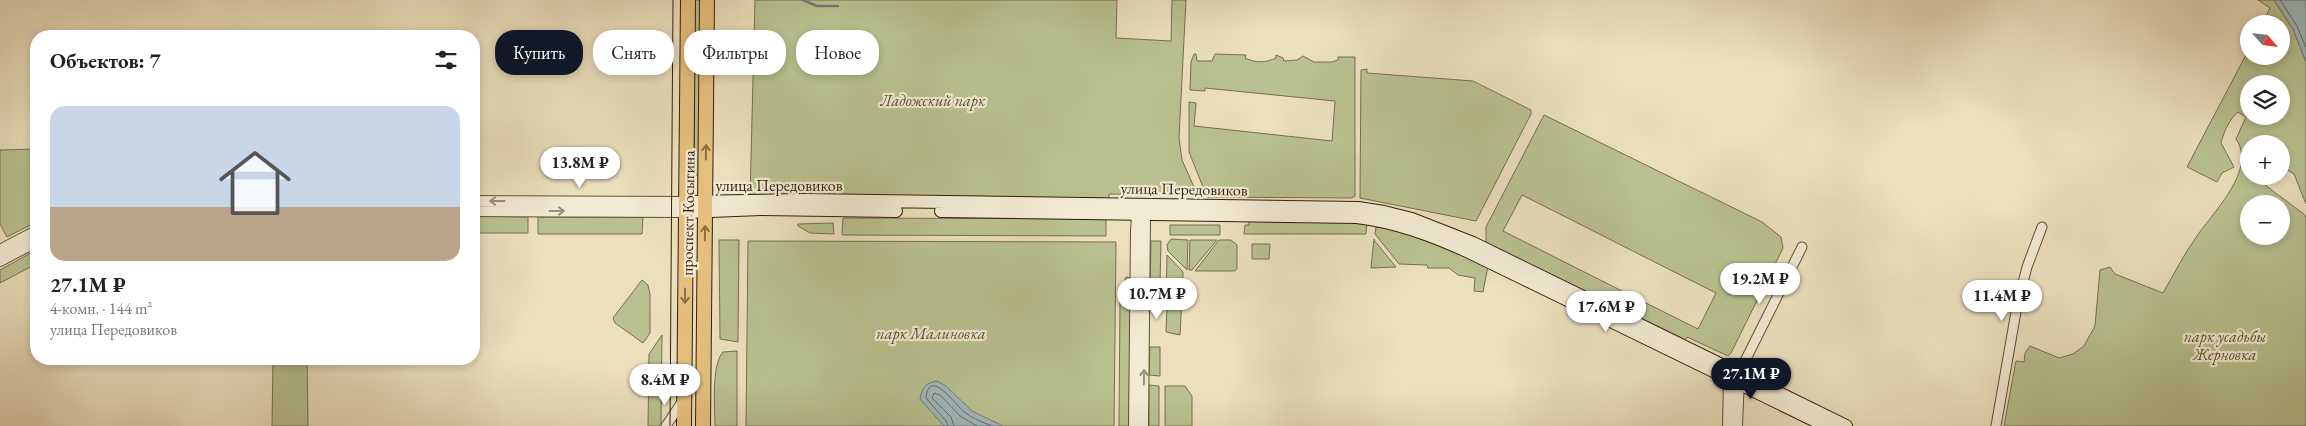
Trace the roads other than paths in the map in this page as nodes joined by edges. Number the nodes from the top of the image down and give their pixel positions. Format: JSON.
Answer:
{"nodes":[{"id":1,"x":688,"y":0,"type":"edge"},
{"id":2,"x":707,"y":0,"type":"edge"},
{"id":3,"x":480,"y":201,"type":"edge"},
{"id":4,"x":705,"y":206,"type":"junction"},
{"id":5,"x":686,"y":207,"type":"junction"},
{"id":6,"x":480,"y":211,"type":"edge"},
{"id":7,"x":1141,"y":211,"type":"junction"},
{"id":8,"x":2042,"y":226,"type":"dead end"},
{"id":9,"x":30,"y":234,"type":"edge"},
{"id":10,"x":30,"y":245,"type":"edge"},
{"id":11,"x":1802,"y":247,"type":"dead end"},
{"id":12,"x":0,"y":250,"type":"edge"},
{"id":13,"x":0,"y":261,"type":"edge"},
{"id":14,"x":1736,"y":379,"type":"junction"},
{"id":15,"x":684,"y":399,"type":"junction"},
{"id":16,"x":666,"y":426,"type":"edge"},
{"id":17,"x":684,"y":426,"type":"edge"},
{"id":18,"x":703,"y":426,"type":"edge"},
{"id":19,"x":1134,"y":426,"type":"edge"},
{"id":20,"x":1143,"y":426,"type":"edge"},
{"id":21,"x":1728,"y":426,"type":"edge"},
{"id":22,"x":1737,"y":426,"type":"edge"},
{"id":23,"x":1826,"y":426,"type":"edge"},
{"id":24,"x":1846,"y":426,"type":"edge"},
{"id":25,"x":1996,"y":426,"type":"edge"}],
"edges":[{"from":1,"to":5,"type":"main road","name":"проспект Косыгина"},
{"from":4,"to":2,"type":"main road","name":"проспект Косыгина","one_way":true},
{"from":5,"to":3,"type":"street","name":"улица Передовиков","one_way":true},
{"from":4,"to":5,"type":"main road","name":"улица Передовиков"},
{"from":4,"to":7,"type":"main road","name":"улица Передовиков"},
{"from":18,"to":4,"type":"main road","name":"проспект Косыгина","one_way":true},
{"from":6,"to":5,"type":"street","name":"улица Передовиков","one_way":true},
{"from":5,"to":15,"type":"main road","name":"проспект Косыгина","one_way":true},
{"from":7,"to":14,"type":"main road","name":"улица Передовиков"},
{"from":7,"to":19,"type":"street"},
{"from":20,"to":7,"type":"street","one_way":true},
{"from":8,"to":25,"type":"street"},
{"from":9,"to":12,"type":"street"},
{"from":10,"to":13,"type":"street"},
{"from":11,"to":14,"type":"street"},
{"from":14,"to":21,"type":"street"},
{"from":14,"to":22,"type":"street"},
{"from":14,"to":23,"type":"main road","name":"улица Передовиков"},
{"from":14,"to":24,"type":"main road","name":"улица Передовиков"},
{"from":15,"to":16,"type":"street"},
{"from":15,"to":17,"type":"main road","name":"проспект Косыгина"}]}
